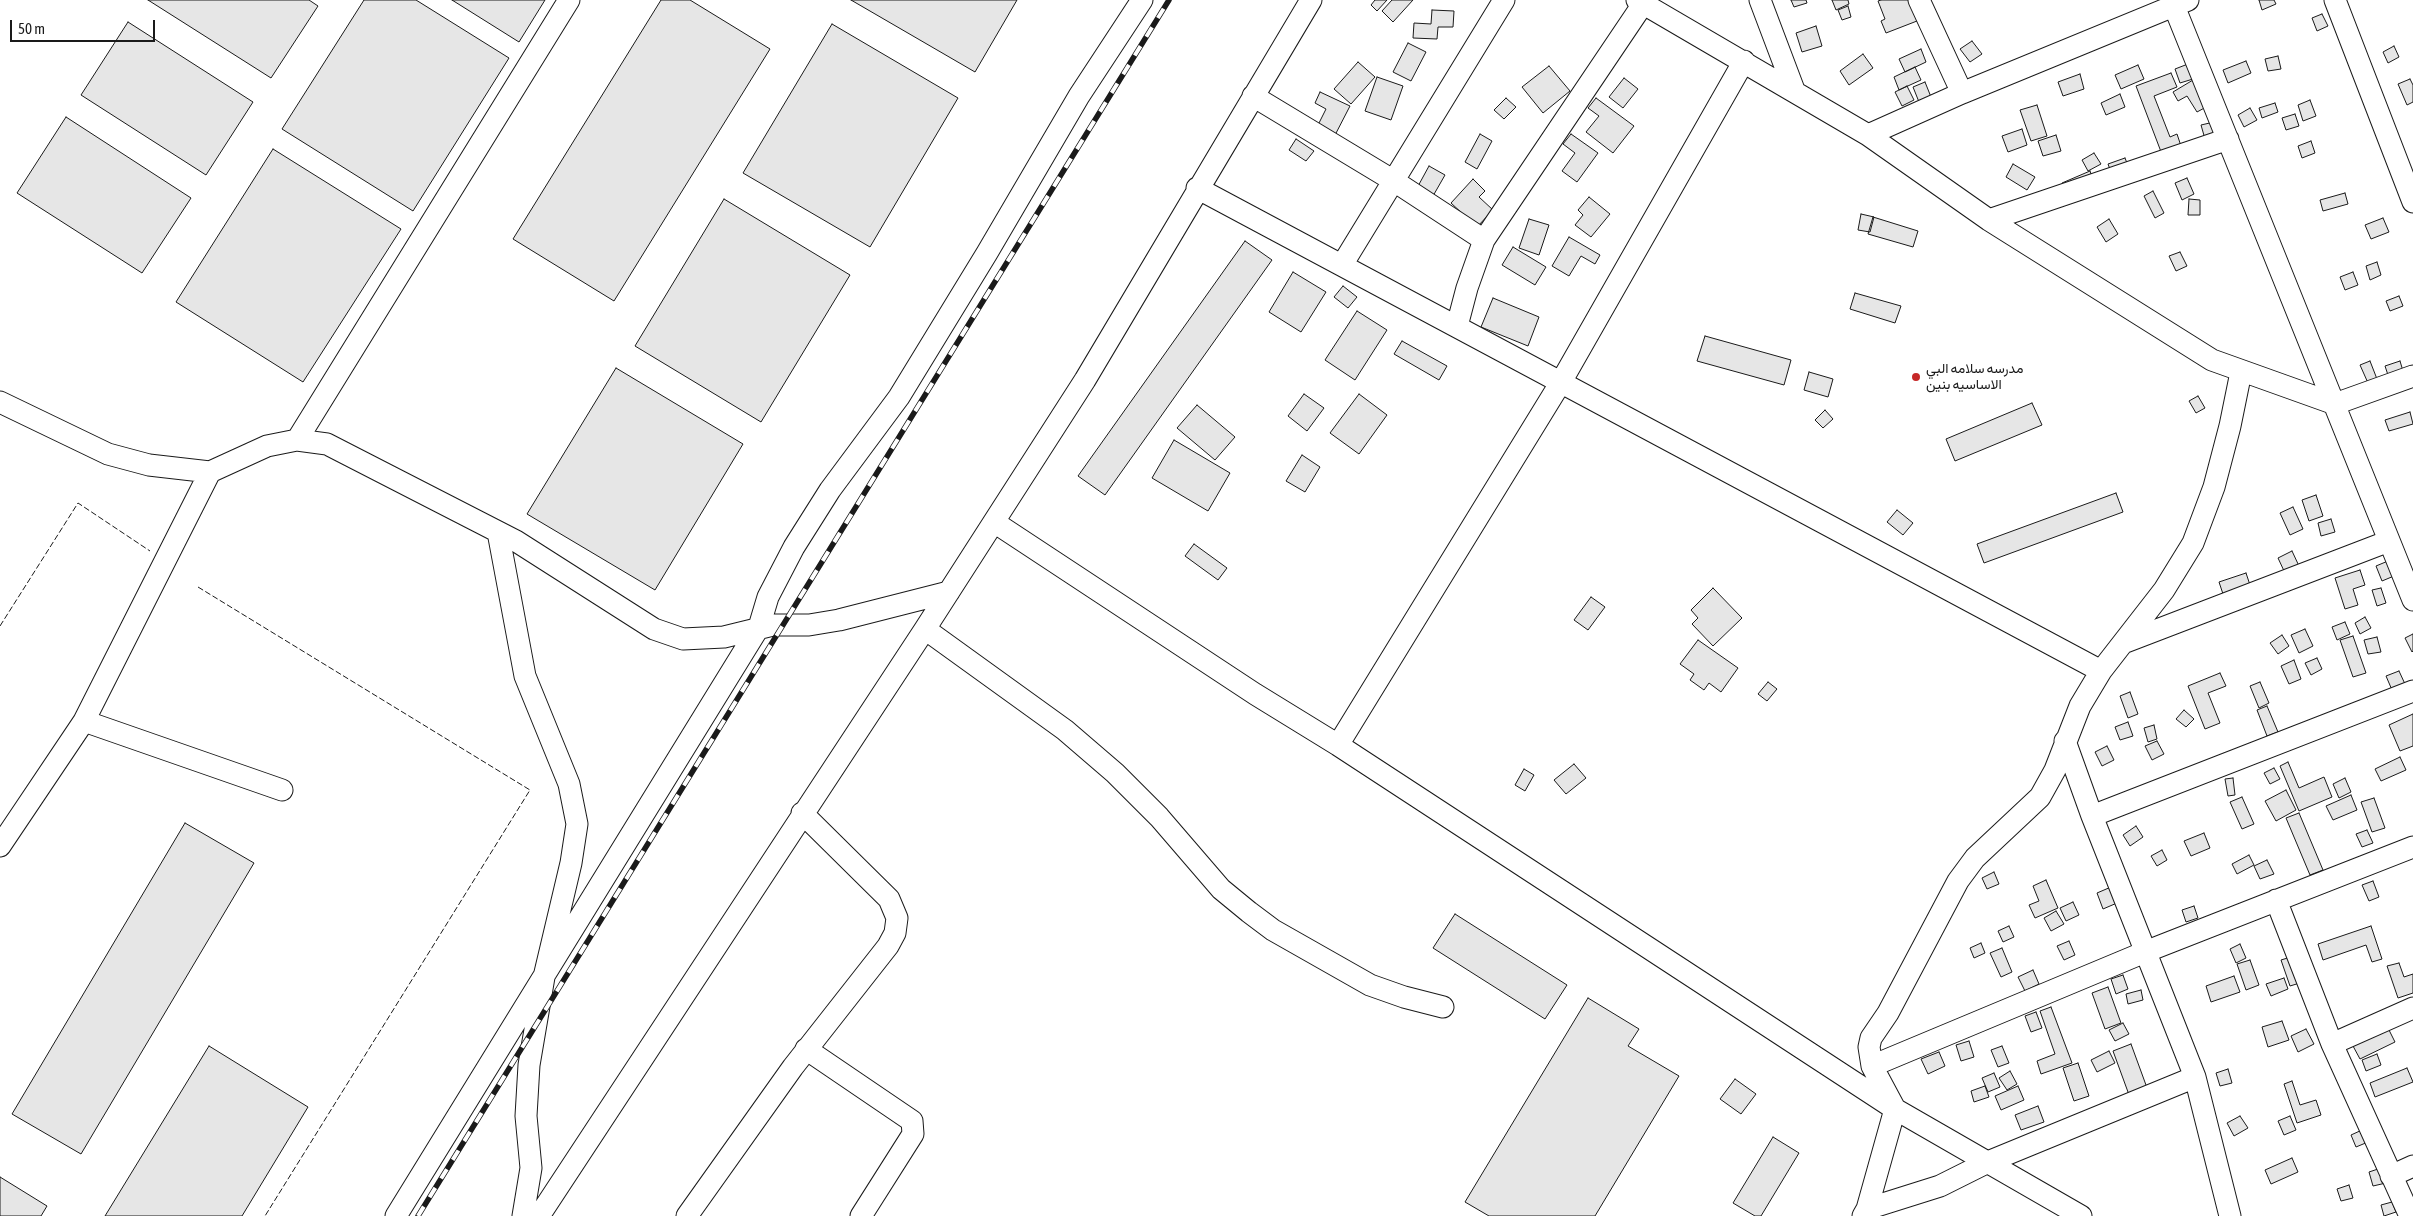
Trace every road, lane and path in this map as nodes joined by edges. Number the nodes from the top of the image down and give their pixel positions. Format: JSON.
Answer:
{"nodes":[{"id":1,"x":569,"y":0,"type":"edge"},
{"id":2,"x":1142,"y":0,"type":"edge"},
{"id":3,"x":1311,"y":0,"type":"edge"},
{"id":4,"x":1504,"y":0,"type":"edge"},
{"id":5,"x":1760,"y":0,"type":"edge"},
{"id":6,"x":1920,"y":0,"type":"edge"},
{"id":7,"x":2335,"y":0,"type":"edge"},
{"id":8,"x":1640,"y":2,"type":"edge"},
{"id":9,"x":2181,"y":3,"type":"edge"},
{"id":10,"x":1744,"y":61,"type":"junction"},
{"id":11,"x":1794,"y":90,"type":"junction"},
{"id":12,"x":1962,"y":92,"type":"junction"},
{"id":13,"x":1253,"y":96,"type":"junction"},
{"id":14,"x":1868,"y":135,"type":"junction"},
{"id":15,"x":2228,"y":139,"type":"junction"},
{"id":16,"x":2408,"y":174,"type":"edge"},
{"id":17,"x":1394,"y":181,"type":"junction"},
{"id":18,"x":1197,"y":188,"type":"junction"},
{"id":19,"x":2413,"y":202,"type":"edge"},
{"id":20,"x":1989,"y":220,"type":"junction"},
{"id":21,"x":1484,"y":240,"type":"junction"},
{"id":22,"x":1342,"y":265,"type":"junction"},
{"id":23,"x":1457,"y":326,"type":"junction"},
{"id":24,"x":2242,"y":372,"type":"junction"},
{"id":25,"x":2413,"y":376,"type":"edge"},
{"id":26,"x":1561,"y":382,"type":"junction"},
{"id":27,"x":0,"y":402,"type":"edge"},
{"id":28,"x":2335,"y":404,"type":"junction"},
{"id":29,"x":297,"y":440,"type":"junction"},
{"id":30,"x":210,"y":472,"type":"junction"},
{"id":31,"x":994,"y":522,"type":"junction"},
{"id":32,"x":498,"y":532,"type":"junction"},
{"id":33,"x":2389,"y":541,"type":"junction"},
{"id":34,"x":949,"y":592,"type":"junction"},
{"id":35,"x":2413,"y":600,"type":"edge"},
{"id":36,"x":759,"y":627,"type":"junction"},
{"id":37,"x":925,"y":629,"type":"junction"},
{"id":38,"x":2122,"y":644,"type":"junction"},
{"id":39,"x":2101,"y":671,"type":"junction"},
{"id":40,"x":2413,"y":691,"type":"edge"},
{"id":41,"x":84,"y":721,"type":"junction"},
{"id":42,"x":2065,"y":741,"type":"junction"},
{"id":43,"x":1338,"y":745,"type":"junction"},
{"id":44,"x":282,"y":790,"type":"dead end"},
{"id":45,"x":802,"y":813,"type":"junction"},
{"id":46,"x":2092,"y":816,"type":"junction"},
{"id":47,"x":0,"y":846,"type":"edge"},
{"id":48,"x":2413,"y":847,"type":"edge"},
{"id":49,"x":2276,"y":900,"type":"junction"},
{"id":50,"x":2145,"y":952,"type":"junction"},
{"id":51,"x":544,"y":977,"type":"junction"},
{"id":52,"x":1443,"y":1007,"type":"dead end"},
{"id":53,"x":2413,"y":1008,"type":"edge"},
{"id":54,"x":2332,"y":1044,"type":"junction"},
{"id":55,"x":806,"y":1049,"type":"junction"},
{"id":56,"x":1872,"y":1066,"type":"junction"},
{"id":57,"x":2194,"y":1078,"type":"junction"},
{"id":58,"x":1896,"y":1109,"type":"junction"},
{"id":59,"x":1988,"y":1162,"type":"junction"},
{"id":60,"x":2413,"y":1166,"type":"edge"},
{"id":61,"x":2391,"y":1176,"type":"junction"},
{"id":62,"x":1865,"y":1213,"type":"edge"},
{"id":63,"x":396,"y":1216,"type":"edge"},
{"id":64,"x":522,"y":1216,"type":"edge"},
{"id":65,"x":539,"y":1216,"type":"edge"},
{"id":66,"x":687,"y":1216,"type":"edge"},
{"id":67,"x":861,"y":1216,"type":"edge"},
{"id":68,"x":2081,"y":1216,"type":"edge"},
{"id":69,"x":2230,"y":1216,"type":"edge"},
{"id":70,"x":2410,"y":1216,"type":"edge"}],
"edges":[{"from":1,"to":29,"type":"street"},
{"from":2,"to":36,"type":"street"},
{"from":3,"to":13,"type":"street"},
{"from":4,"to":17,"type":"street"},
{"from":5,"to":11,"type":"street"},
{"from":6,"to":12,"type":"street"},
{"from":7,"to":16,"type":"street"},
{"from":8,"to":10,"type":"street"},
{"from":8,"to":21,"type":"street"},
{"from":9,"to":12,"type":"street"},
{"from":9,"to":15,"type":"street"},
{"from":10,"to":11,"type":"street"},
{"from":10,"to":26,"type":"street"},
{"from":11,"to":14,"type":"street"},
{"from":12,"to":14,"type":"street"},
{"from":13,"to":17,"type":"street"},
{"from":13,"to":18,"type":"street"},
{"from":14,"to":20,"type":"street"},
{"from":15,"to":20,"type":"street"},
{"from":15,"to":28,"type":"street"},
{"from":16,"to":19,"type":"street"},
{"from":17,"to":21,"type":"street"},
{"from":17,"to":22,"type":"street"},
{"from":18,"to":22,"type":"street"},
{"from":18,"to":31,"type":"street"},
{"from":20,"to":24,"type":"street"},
{"from":21,"to":23,"type":"street"},
{"from":22,"to":23,"type":"street"},
{"from":23,"to":26,"type":"street"},
{"from":24,"to":28,"type":"street"},
{"from":24,"to":38,"type":"street"},
{"from":25,"to":28,"type":"street"},
{"from":26,"to":39,"type":"street"},
{"from":26,"to":43,"type":"street"},
{"from":27,"to":30,"type":"street"},
{"from":28,"to":33,"type":"street"},
{"from":29,"to":30,"type":"street"},
{"from":29,"to":32,"type":"street"},
{"from":30,"to":41,"type":"street"},
{"from":31,"to":34,"type":"street"},
{"from":31,"to":43,"type":"street"},
{"from":32,"to":36,"type":"street"},
{"from":32,"to":51,"type":"street"},
{"from":33,"to":35,"type":"street"},
{"from":33,"to":38,"type":"street"},
{"from":34,"to":36,"type":"street"},
{"from":34,"to":37,"type":"street"},
{"from":36,"to":51,"type":"street"},
{"from":37,"to":45,"type":"street"},
{"from":37,"to":52,"type":"street"},
{"from":38,"to":39,"type":"street"},
{"from":39,"to":42,"type":"street"},
{"from":40,"to":46,"type":"street"},
{"from":41,"to":44,"type":"street"},
{"from":41,"to":47,"type":"street"},
{"from":42,"to":46,"type":"street"},
{"from":42,"to":56,"type":"street"},
{"from":43,"to":58,"type":"street"},
{"from":45,"to":55,"type":"street"},
{"from":45,"to":65,"type":"street"},
{"from":46,"to":50,"type":"street"},
{"from":48,"to":49,"type":"street"},
{"from":49,"to":50,"type":"street"},
{"from":49,"to":54,"type":"street"},
{"from":50,"to":56,"type":"street"},
{"from":50,"to":57,"type":"street"},
{"from":51,"to":63,"type":"street"},
{"from":51,"to":64,"type":"street"},
{"from":53,"to":54,"type":"street"},
{"from":54,"to":61,"type":"street"},
{"from":55,"to":66,"type":"street"},
{"from":55,"to":67,"type":"street"},
{"from":56,"to":58,"type":"street"},
{"from":57,"to":59,"type":"street"},
{"from":57,"to":69,"type":"street"},
{"from":58,"to":59,"type":"street"},
{"from":58,"to":62,"type":"street"},
{"from":59,"to":62,"type":"street"},
{"from":59,"to":68,"type":"street"},
{"from":60,"to":61,"type":"street"},
{"from":61,"to":70,"type":"street"}]}
